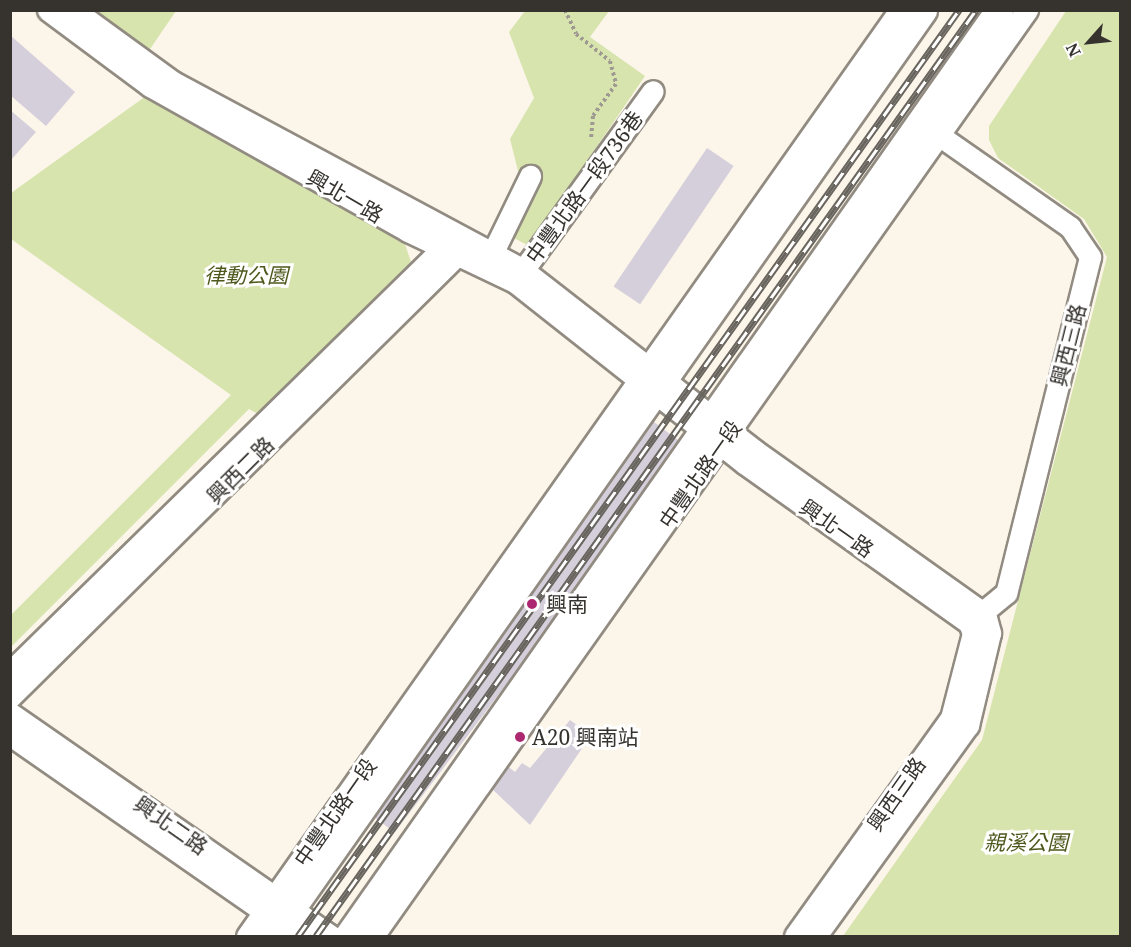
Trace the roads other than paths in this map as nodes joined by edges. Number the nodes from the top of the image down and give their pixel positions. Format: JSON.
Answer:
{"nodes":[{"id":1,"x":48,"y":10,"type":"edge"},
{"id":2,"x":74,"y":10,"type":"edge"},
{"id":3,"x":900,"y":10,"type":"edge"},
{"id":4,"x":923,"y":10,"type":"edge"},
{"id":5,"x":999,"y":10,"type":"edge"},
{"id":6,"x":1027,"y":10,"type":"edge"},
{"id":7,"x":653,"y":91,"type":"dead end"},
{"id":8,"x":940,"y":136,"type":"junction"},
{"id":9,"x":530,"y":177,"type":"dead end"},
{"id":10,"x":452,"y":246,"type":"junction"},
{"id":11,"x":492,"y":254,"type":"junction"},
{"id":12,"x":519,"y":276,"type":"junction"},
{"id":13,"x":655,"y":378,"type":"junction"},
{"id":14,"x":718,"y":432,"type":"junction"},
{"id":15,"x":977,"y":618,"type":"junction"},
{"id":16,"x":10,"y":672,"type":"edge"},
{"id":17,"x":10,"y":697,"type":"edge"},
{"id":18,"x":10,"y":713,"type":"edge"},
{"id":19,"x":10,"y":735,"type":"edge"},
{"id":20,"x":281,"y":919,"type":"edge"},
{"id":21,"x":247,"y":936,"type":"edge"},
{"id":22,"x":331,"y":936,"type":"edge"},
{"id":23,"x":348,"y":936,"type":"edge"},
{"id":24,"x":373,"y":936,"type":"edge"},
{"id":25,"x":795,"y":936,"type":"edge"},
{"id":26,"x":816,"y":936,"type":"edge"}],
"edges":[{"from":1,"to":10,"type":"street","name":"興北一路"},
{"from":2,"to":10,"type":"street"},
{"from":3,"to":13,"type":"street","name":"中豐北路一段"},
{"from":4,"to":13,"type":"main road","name":"中豐北路一段"},
{"from":5,"to":14,"type":"main road","name":"中豐北路一段"},
{"from":6,"to":8,"type":"street","name":"中豐北路一段"},
{"from":7,"to":12,"type":"street","name":"中豐北路一段736巷"},
{"from":8,"to":14,"type":"street","name":"中豐北路一段"},
{"from":8,"to":15,"type":"street","name":"興西三路"},
{"from":9,"to":11,"type":"street"},
{"from":10,"to":11,"type":"street"},
{"from":10,"to":12,"type":"street","name":"興北一路"},
{"from":10,"to":16,"type":"street"},
{"from":10,"to":17,"type":"street","name":"興西二路"},
{"from":11,"to":12,"type":"street"},
{"from":12,"to":13,"type":"street","name":"興北一路"},
{"from":13,"to":14,"type":"street","name":"興北一路"},
{"from":13,"to":20,"type":"main road","name":"中豐北路一段"},
{"from":14,"to":15,"type":"street","name":"興北一路"},
{"from":14,"to":23,"type":"main road","name":"中豐北路一段"},
{"from":14,"to":24,"type":"street","name":"中豐北路一段"},
{"from":15,"to":25,"type":"street","name":"興西三路"},
{"from":15,"to":26,"type":"street","name":"興西三路"},
{"from":18,"to":20,"type":"street","name":"興北二路"},
{"from":19,"to":20,"type":"street","name":"興北二路"},
{"from":20,"to":21,"type":"street","name":"中豐北路一段"},
{"from":20,"to":22,"type":"street","name":"興北二路"}]}
